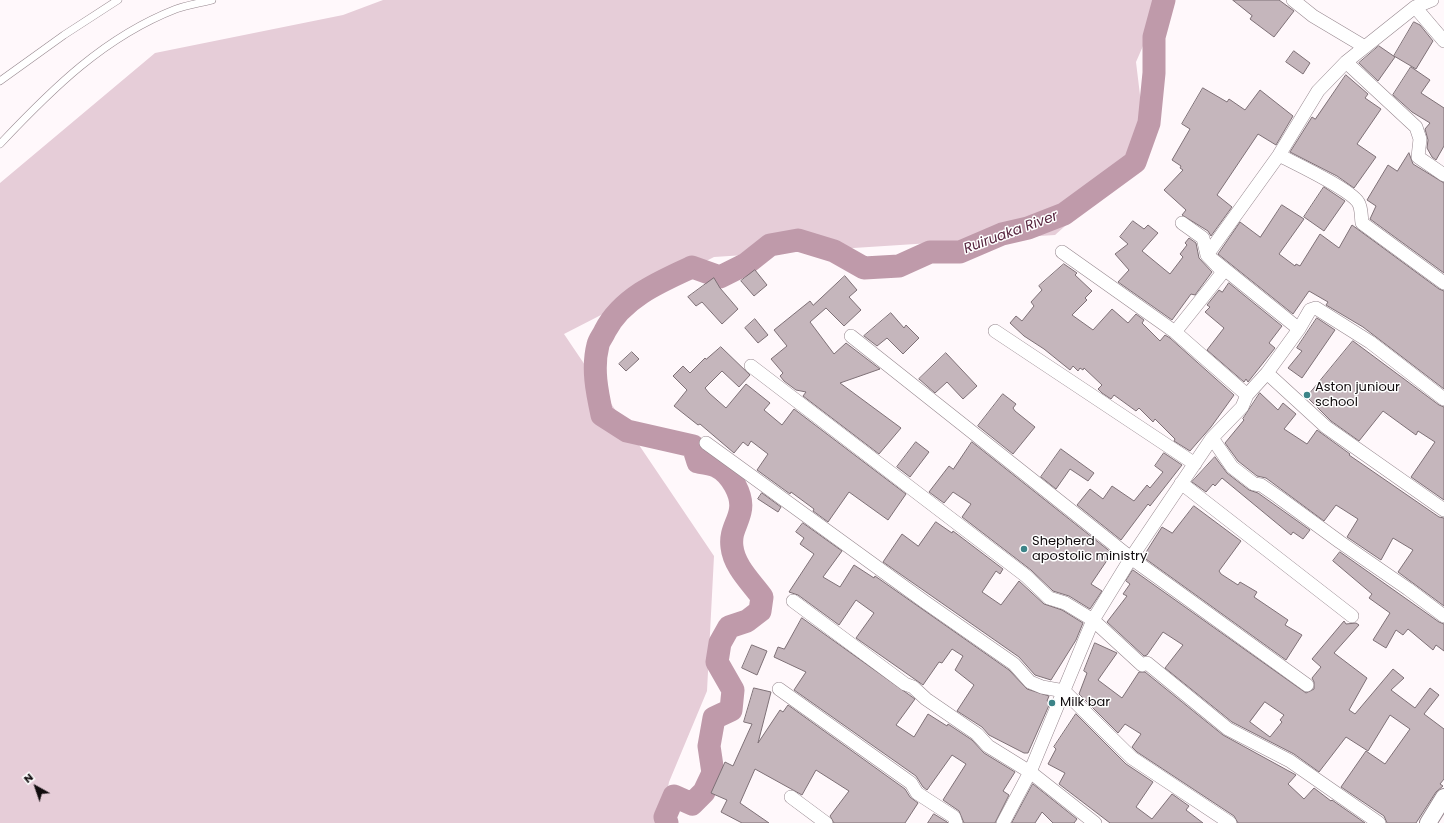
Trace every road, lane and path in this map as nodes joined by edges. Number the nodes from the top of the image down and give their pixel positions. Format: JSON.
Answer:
{"nodes":[{"id":1,"x":118,"y":0,"type":"edge"},
{"id":2,"x":212,"y":0,"type":"edge"},
{"id":3,"x":1293,"y":0,"type":"edge"},
{"id":4,"x":1432,"y":0,"type":"edge"},
{"id":5,"x":1415,"y":7,"type":"junction"},
{"id":6,"x":1444,"y":41,"type":"edge"},
{"id":7,"x":1365,"y":47,"type":"junction"},
{"id":8,"x":1346,"y":62,"type":"junction"},
{"id":9,"x":0,"y":81,"type":"edge"},
{"id":10,"x":0,"y":144,"type":"edge"},
{"id":11,"x":1279,"y":155,"type":"junction"},
{"id":12,"x":1444,"y":175,"type":"edge"},
{"id":13,"x":1182,"y":223,"type":"dead end"},
{"id":14,"x":1062,"y":252,"type":"dead end"},
{"id":15,"x":1207,"y":254,"type":"junction"},
{"id":16,"x":1444,"y":283,"type":"edge"},
{"id":17,"x":1299,"y":329,"type":"junction"},
{"id":18,"x":995,"y":331,"type":"dead end"},
{"id":19,"x":1175,"y":332,"type":"junction"},
{"id":20,"x":851,"y":336,"type":"dead end"},
{"id":21,"x":750,"y":366,"type":"dead end"},
{"id":22,"x":1267,"y":373,"type":"junction"},
{"id":23,"x":1247,"y":395,"type":"junction"},
{"id":24,"x":1444,"y":399,"type":"edge"},
{"id":25,"x":1212,"y":438,"type":"junction"},
{"id":26,"x":706,"y":443,"type":"dead end"},
{"id":27,"x":1195,"y":464,"type":"junction"},
{"id":28,"x":1181,"y":483,"type":"junction"},
{"id":29,"x":1444,"y":510,"type":"edge"},
{"id":30,"x":1131,"y":558,"type":"junction"},
{"id":31,"x":793,"y":601,"type":"dead end"},
{"id":32,"x":1352,"y":616,"type":"dead end"},
{"id":33,"x":1444,"y":616,"type":"edge"},
{"id":34,"x":1093,"y":620,"type":"junction"},
{"id":35,"x":1307,"y":685,"type":"dead end"},
{"id":36,"x":779,"y":689,"type":"dead end"},
{"id":37,"x":1064,"y":691,"type":"junction"},
{"id":38,"x":1030,"y":772,"type":"junction"},
{"id":39,"x":791,"y":797,"type":"dead end"},
{"id":40,"x":1444,"y":797,"type":"edge"},
{"id":41,"x":826,"y":823,"type":"edge"},
{"id":42,"x":956,"y":823,"type":"edge"},
{"id":43,"x":1003,"y":823,"type":"edge"},
{"id":44,"x":1095,"y":823,"type":"edge"},
{"id":45,"x":1230,"y":823,"type":"edge"},
{"id":46,"x":1379,"y":823,"type":"edge"},
{"id":47,"x":1428,"y":823,"type":"edge"}],
"edges":[{"from":1,"to":9,"type":"lane"},
{"from":2,"to":10,"type":"lane"},
{"from":3,"to":7,"type":"street"},
{"from":4,"to":5,"type":"street"},
{"from":5,"to":6,"type":"street"},
{"from":5,"to":7,"type":"street"},
{"from":7,"to":8,"type":"street"},
{"from":8,"to":11,"type":"street"},
{"from":8,"to":12,"type":"street"},
{"from":11,"to":15,"type":"street"},
{"from":11,"to":16,"type":"street"},
{"from":13,"to":15,"type":"street"},
{"from":14,"to":19,"type":"street"},
{"from":15,"to":17,"type":"street"},
{"from":15,"to":19,"type":"street"},
{"from":17,"to":22,"type":"street"},
{"from":17,"to":24,"type":"street"},
{"from":18,"to":27,"type":"street"},
{"from":19,"to":23,"type":"street"},
{"from":20,"to":30,"type":"street"},
{"from":21,"to":34,"type":"street"},
{"from":22,"to":23,"type":"street"},
{"from":22,"to":29,"type":"street"},
{"from":23,"to":25,"type":"street"},
{"from":25,"to":27,"type":"street"},
{"from":25,"to":33,"type":"street"},
{"from":26,"to":37,"type":"street"},
{"from":27,"to":28,"type":"street"},
{"from":28,"to":30,"type":"street"},
{"from":28,"to":32,"type":"street"},
{"from":30,"to":34,"type":"street"},
{"from":30,"to":35,"type":"street"},
{"from":31,"to":38,"type":"street"},
{"from":34,"to":37,"type":"street"},
{"from":34,"to":46,"type":"street"},
{"from":36,"to":42,"type":"street"},
{"from":37,"to":38,"type":"street"},
{"from":37,"to":45,"type":"street"},
{"from":38,"to":43,"type":"street"},
{"from":38,"to":44,"type":"street"},
{"from":39,"to":41,"type":"street"},
{"from":40,"to":47,"type":"street"}]}
